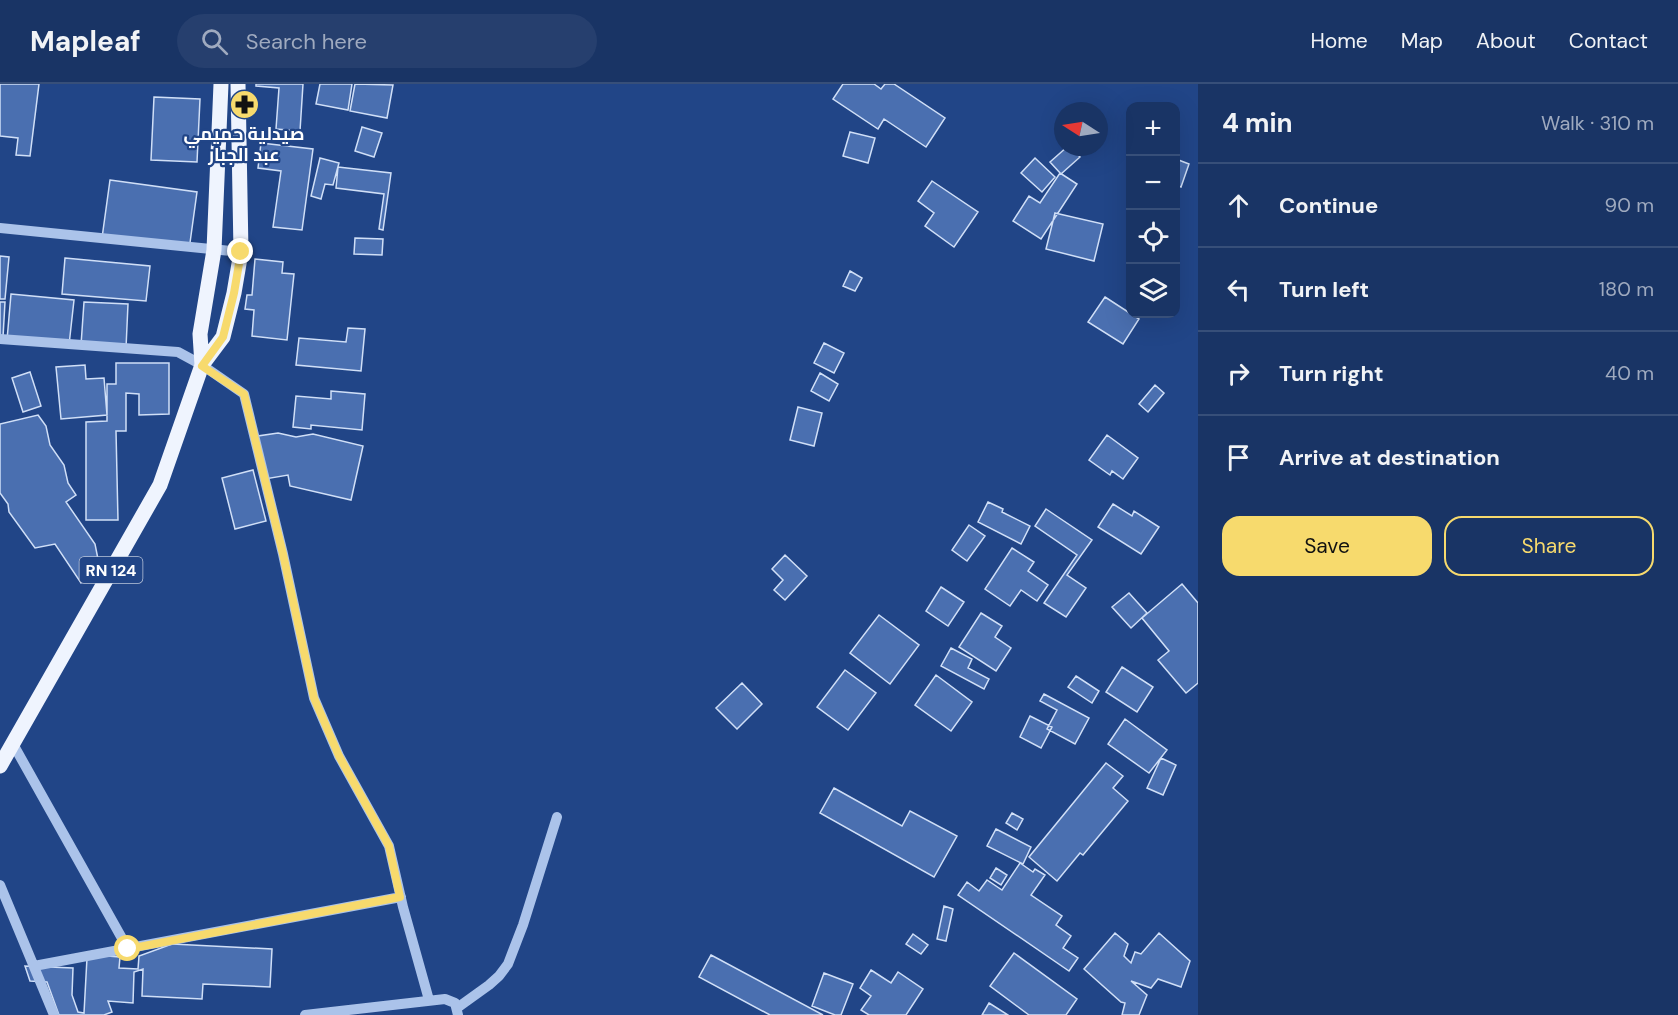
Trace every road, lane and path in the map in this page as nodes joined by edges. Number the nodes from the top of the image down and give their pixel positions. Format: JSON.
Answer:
{"nodes":[{"id":1,"x":221,"y":84,"type":"edge"},
{"id":2,"x":238,"y":84,"type":"edge"},
{"id":3,"x":0,"y":228,"type":"edge"},
{"id":4,"x":214,"y":250,"type":"junction"},
{"id":5,"x":241,"y":252,"type":"junction"},
{"id":6,"x":0,"y":339,"type":"edge"},
{"id":7,"x":202,"y":366,"type":"junction"},
{"id":8,"x":13,"y":744,"type":"junction"},
{"id":9,"x":0,"y":766,"type":"edge"},
{"id":10,"x":557,"y":817,"type":"dead end"},
{"id":11,"x":0,"y":885,"type":"edge"},
{"id":12,"x":400,"y":897,"type":"junction"},
{"id":13,"x":128,"y":949,"type":"junction"},
{"id":14,"x":34,"y":966,"type":"junction"},
{"id":15,"x":429,"y":1000,"type":"junction"},
{"id":16,"x":458,"y":1011,"type":"edge"},
{"id":17,"x":54,"y":1015,"type":"edge"},
{"id":18,"x":305,"y":1015,"type":"edge"}],
"edges":[{"from":1,"to":4,"type":"main road","number":"RN 124"},
{"from":2,"to":5,"type":"main road","number":"RN 124"},
{"from":3,"to":4,"type":"street"},
{"from":4,"to":5,"type":"street"},
{"from":4,"to":7,"type":"main road","number":"RN 124"},
{"from":5,"to":7,"type":"main road","number":"RN 124"},
{"from":6,"to":7,"type":"street"},
{"from":7,"to":8,"type":"main road","number":"RN 124"},
{"from":7,"to":12,"type":"street"},
{"from":8,"to":9,"type":"main road","number":"RN 124"},
{"from":8,"to":13,"type":"street"},
{"from":10,"to":16,"type":"street"},
{"from":11,"to":14,"type":"street"},
{"from":12,"to":13,"type":"street"},
{"from":12,"to":15,"type":"street"},
{"from":13,"to":14,"type":"street"},
{"from":14,"to":17,"type":"street"},
{"from":15,"to":16,"type":"street"},
{"from":15,"to":18,"type":"street"}]}
